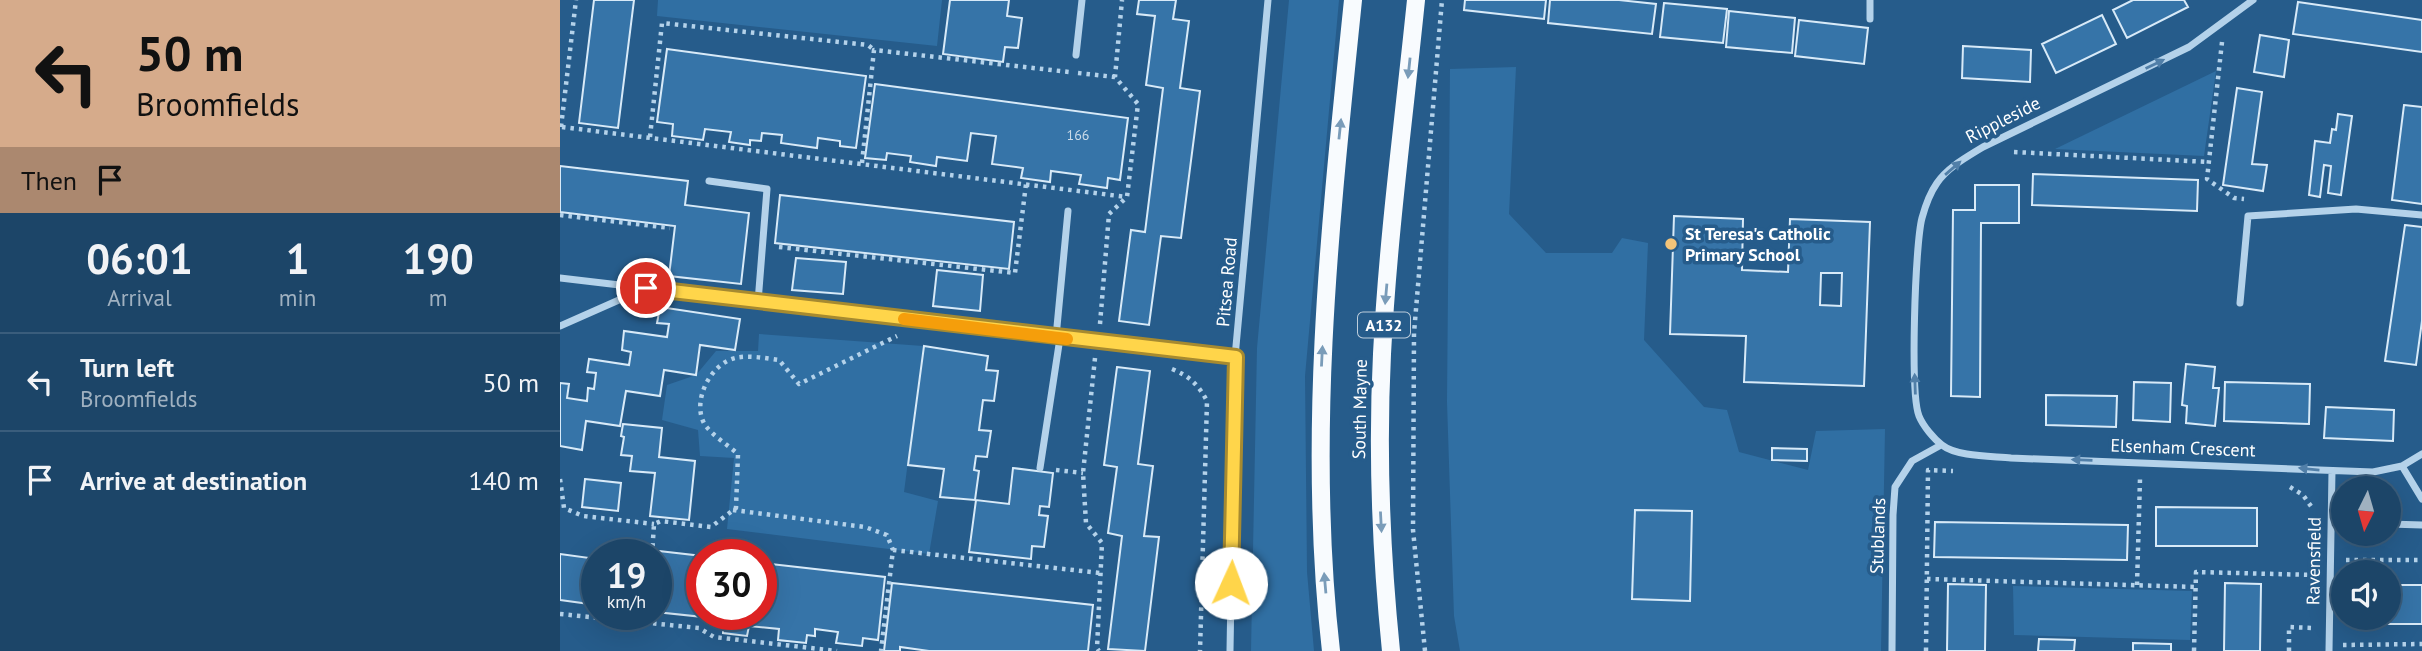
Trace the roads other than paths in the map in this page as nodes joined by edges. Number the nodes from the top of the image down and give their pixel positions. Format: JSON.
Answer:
{"nodes":[{"id":1,"x":1083,"y":0,"type":"edge"},
{"id":2,"x":1268,"y":0,"type":"edge"},
{"id":3,"x":1353,"y":0,"type":"edge"},
{"id":4,"x":1416,"y":0,"type":"edge"},
{"id":5,"x":1870,"y":0,"type":"edge"},
{"id":6,"x":2253,"y":0,"type":"edge"},
{"id":7,"x":1870,"y":19,"type":"dead end"},
{"id":8,"x":1076,"y":55,"type":"dead end"},
{"id":9,"x":709,"y":181,"type":"dead end"},
{"id":10,"x":1068,"y":211,"type":"dead end"},
{"id":11,"x":2422,"y":215,"type":"edge"},
{"id":12,"x":560,"y":278,"type":"edge"},
{"id":13,"x":646,"y":288,"type":"junction"},
{"id":14,"x":758,"y":302,"type":"junction"},
{"id":15,"x":2240,"y":303,"type":"dead end"},
{"id":16,"x":560,"y":326,"type":"edge"},
{"id":17,"x":1058,"y":338,"type":"junction"},
{"id":18,"x":1236,"y":357,"type":"junction"},
{"id":19,"x":1941,"y":445,"type":"junction"},
{"id":20,"x":2422,"y":454,"type":"edge"},
{"id":21,"x":2402,"y":466,"type":"junction"},
{"id":22,"x":1040,"y":468,"type":"road end"},
{"id":23,"x":2332,"y":471,"type":"junction"},
{"id":24,"x":2422,"y":499,"type":"edge"},
{"id":25,"x":2401,"y":524,"type":"edge"},
{"id":26,"x":2422,"y":524,"type":"edge"},
{"id":27,"x":1230,"y":651,"type":"edge"},
{"id":28,"x":1331,"y":651,"type":"edge"},
{"id":29,"x":1391,"y":651,"type":"edge"},
{"id":30,"x":1892,"y":651,"type":"edge"},
{"id":31,"x":2329,"y":651,"type":"edge"}],
"edges":[{"from":1,"to":8,"type":"street"},
{"from":2,"to":18,"type":"street","name":"Pitsea Road"},
{"from":28,"to":3,"type":"main road","one_way":true},
{"from":4,"to":29,"type":"main road","name":"South Mayne","number":"A132","one_way":true},
{"from":5,"to":7,"type":"street"},
{"from":19,"to":6,"type":"street","name":"Rippleside","one_way":true},
{"from":9,"to":14,"type":"street"},
{"from":10,"to":17,"type":"street"},
{"from":11,"to":15,"type":"street"},
{"from":12,"to":13,"type":"street"},
{"from":13,"to":14,"type":"street"},
{"from":13,"to":16,"type":"street"},
{"from":14,"to":17,"type":"street"},
{"from":17,"to":18,"type":"street"},
{"from":17,"to":22,"type":"street"},
{"from":18,"to":27,"type":"street","name":"Pitsea Road"},
{"from":23,"to":19,"type":"street","name":"Elsenham Crescent","one_way":true},
{"from":19,"to":30,"type":"street","name":"Stublands"},
{"from":20,"to":21,"type":"street","name":"Elsenham Crescent"},
{"from":21,"to":23,"type":"street","name":"Elsenham Crescent"},
{"from":21,"to":24,"type":"street"},
{"from":23,"to":31,"type":"street","name":"Ravensfield"},
{"from":25,"to":26,"type":"street"}]}
